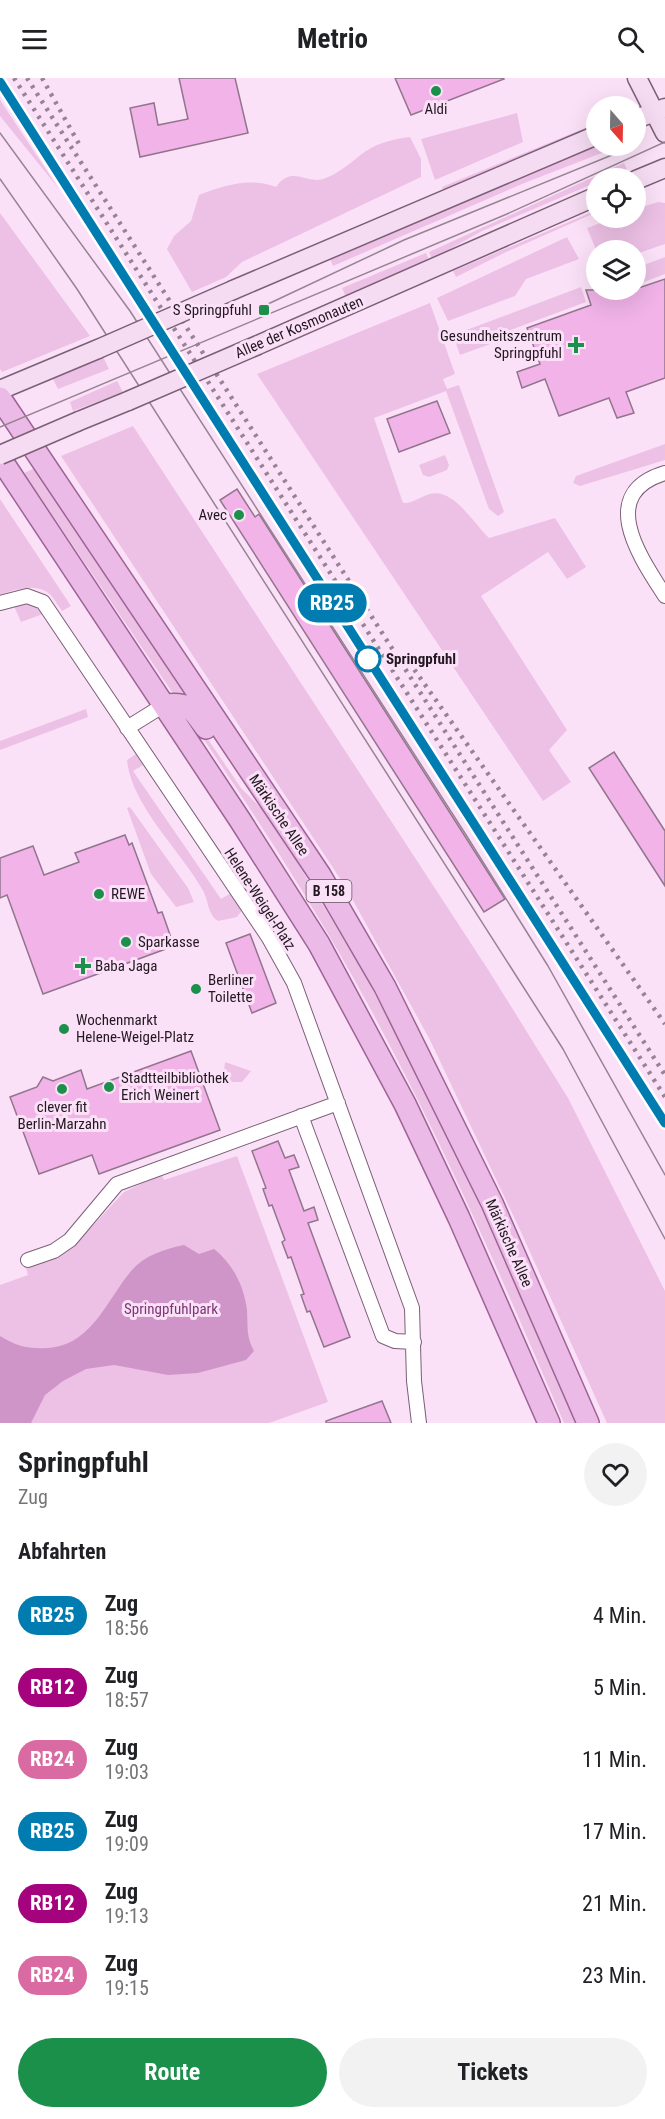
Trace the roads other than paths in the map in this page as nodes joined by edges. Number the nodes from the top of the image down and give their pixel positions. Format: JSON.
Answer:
{"nodes":[{"id":1,"x":637,"y":78,"type":"edge"},
{"id":2,"x":660,"y":110,"type":"edge"},
{"id":3,"x":665,"y":133,"type":"edge"},
{"id":4,"x":586,"y":140,"type":"edge"},
{"id":5,"x":665,"y":168,"type":"edge"},
{"id":6,"x":646,"y":176,"type":"edge"},
{"id":7,"x":586,"y":201,"type":"edge"},
{"id":8,"x":0,"y":390,"type":"edge"},
{"id":9,"x":0,"y":398,"type":"edge"},
{"id":10,"x":0,"y":457,"type":"edge"},
{"id":11,"x":665,"y":473,"type":"edge"},
{"id":12,"x":665,"y":596,"type":"edge"},
{"id":13,"x":0,"y":603,"type":"edge"},
{"id":14,"x":164,"y":705,"type":"junction"},
{"id":15,"x":127,"y":728,"type":"junction"},
{"id":16,"x":272,"y":805,"type":"junction"},
{"id":17,"x":338,"y":1103,"type":"junction"},
{"id":18,"x":302,"y":1116,"type":"junction"},
{"id":19,"x":28,"y":1260,"type":"dead end"},
{"id":20,"x":414,"y":1342,"type":"junction"},
{"id":21,"x":419,"y":1423,"type":"edge"},
{"id":22,"x":549,"y":1423,"type":"edge"},
{"id":23,"x":588,"y":1423,"type":"edge"}],
"edges":[{"from":1,"to":2,"type":"main road"},
{"from":2,"to":3,"type":"main road"},
{"from":4,"to":8,"type":"main road","bridge":true},
{"from":5,"to":6,"type":"main road"},
{"from":7,"to":10,"type":"main road","name":"Allee der Kosmonauten","bridge":true},
{"from":9,"to":16,"type":"main road","name":"Märkische Allee","number":"B 158"},
{"from":10,"to":14,"type":"main road","number":"B 158"},
{"from":11,"to":12,"type":"street"},
{"from":13,"to":15,"type":"street","name":"Helene-Weigel-Platz"},
{"from":14,"to":15,"type":"street"},
{"from":14,"to":16,"type":"main road"},
{"from":14,"to":22,"type":"main road","number":"B 158"},
{"from":15,"to":17,"type":"street","name":"Helene-Weigel-Platz"},
{"from":16,"to":23,"type":"main road","name":"Märkische Allee","number":"B 158"},
{"from":17,"to":18,"type":"street"},
{"from":17,"to":20,"type":"street","name":"Helene-Weigel-Platz"},
{"from":18,"to":19,"type":"street"},
{"from":18,"to":20,"type":"street"},
{"from":20,"to":21,"type":"street"}]}
